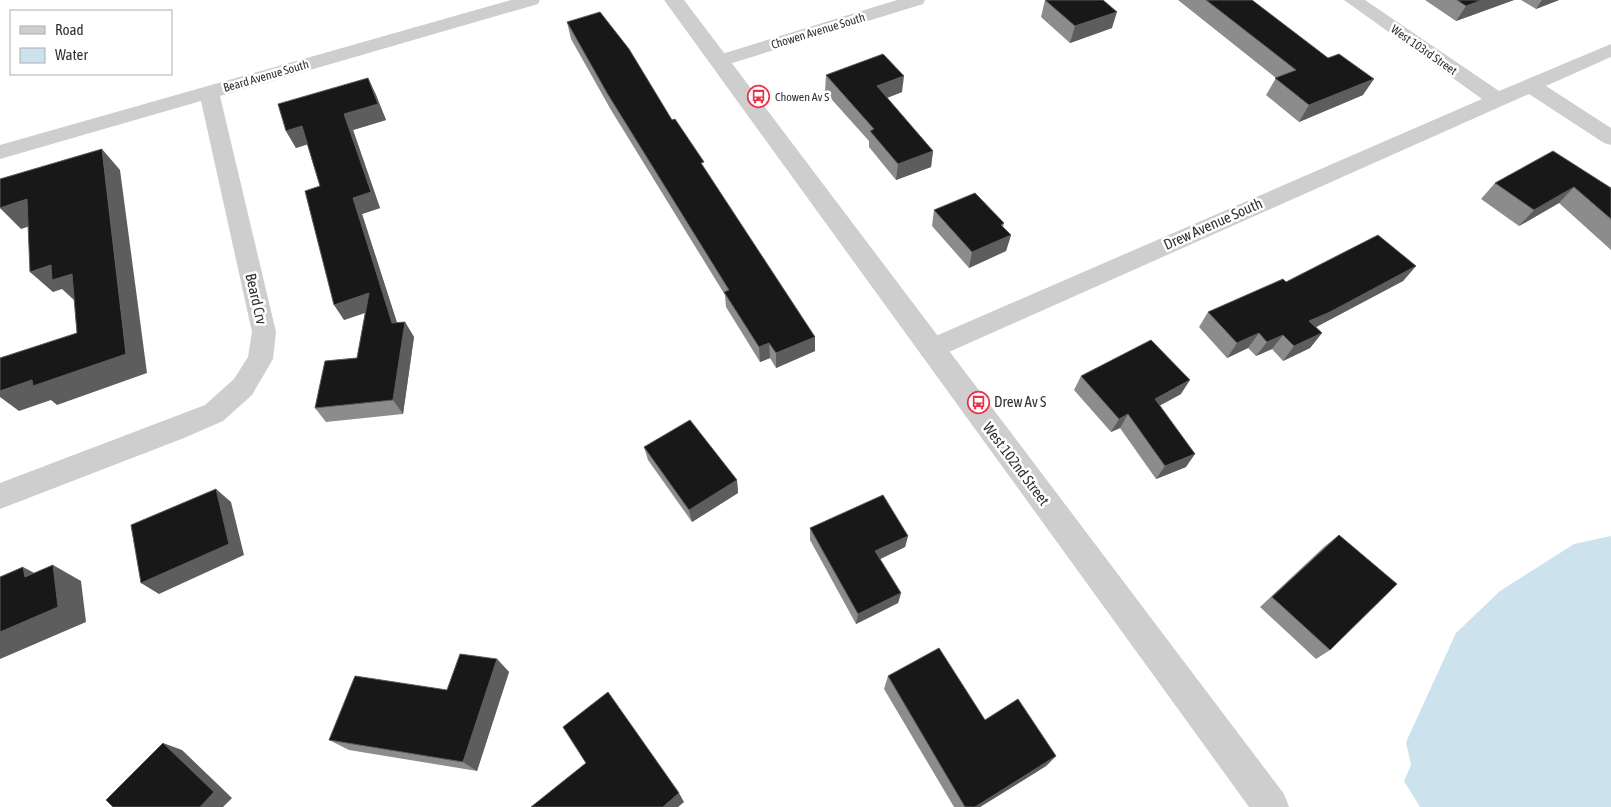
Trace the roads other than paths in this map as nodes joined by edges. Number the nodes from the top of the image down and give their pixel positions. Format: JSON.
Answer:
{"nodes":[{"id":1,"x":531,"y":0,"type":"edge"},
{"id":2,"x":674,"y":0,"type":"edge"},
{"id":3,"x":916,"y":0,"type":"edge"},
{"id":4,"x":1352,"y":0,"type":"edge"},
{"id":5,"x":1611,"y":50,"type":"edge"},
{"id":6,"x":719,"y":61,"type":"junction"},
{"id":7,"x":1531,"y":86,"type":"junction"},
{"id":8,"x":209,"y":92,"type":"junction"},
{"id":9,"x":1496,"y":99,"type":"junction"},
{"id":10,"x":1611,"y":138,"type":"edge"},
{"id":11,"x":0,"y":152,"type":"edge"},
{"id":12,"x":931,"y":349,"type":"junction"},
{"id":13,"x":0,"y":496,"type":"edge"},
{"id":14,"x":1271,"y":807,"type":"edge"}],
"edges":[{"from":1,"to":8,"type":"street","name":"Beard Avenue South"},
{"from":2,"to":6,"type":"street","name":"West 102nd Street"},
{"from":3,"to":6,"type":"street","name":"Chowen Avenue South"},
{"from":4,"to":9,"type":"street","name":"West 103rd Street"},
{"from":5,"to":7,"type":"street"},
{"from":6,"to":12,"type":"street","name":"West 102nd Street"},
{"from":7,"to":9,"type":"street","name":"Drew Avenue South"},
{"from":7,"to":10,"type":"street"},
{"from":8,"to":11,"type":"street","name":"Beard Avenue South"},
{"from":8,"to":13,"type":"street","name":"Beard Crv"},
{"from":9,"to":12,"type":"street","name":"Drew Avenue South"},
{"from":12,"to":14,"type":"street","name":"West 102nd Street"}]}
